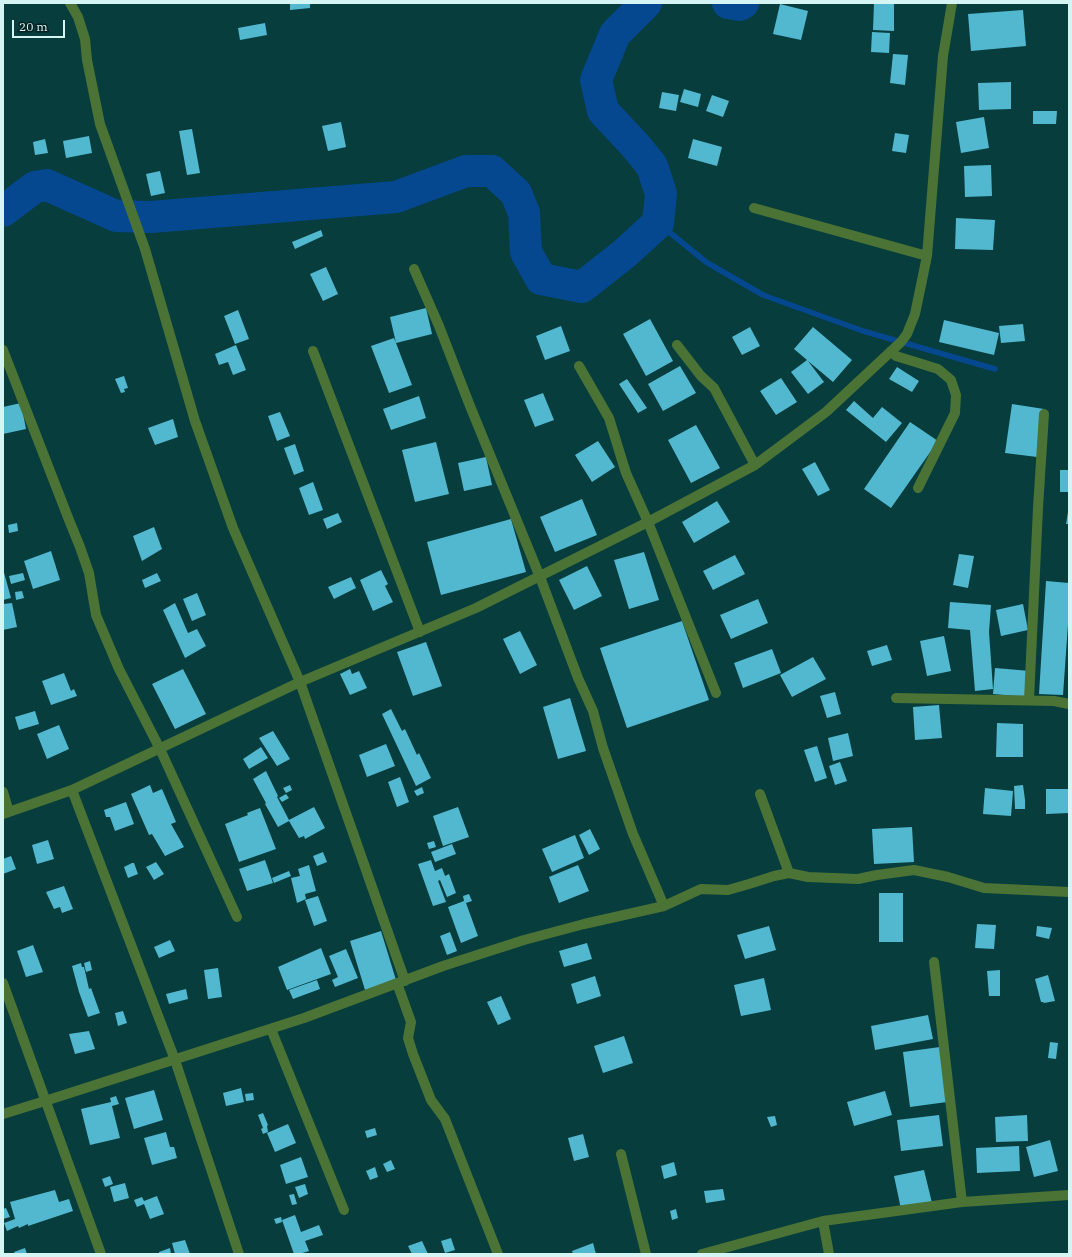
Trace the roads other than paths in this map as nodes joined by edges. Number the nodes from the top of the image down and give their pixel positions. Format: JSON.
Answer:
{"nodes":[{"id":1,"x":70,"y":3,"type":"edge"},
{"id":2,"x":952,"y":3,"type":"edge"},
{"id":3,"x":754,"y":208,"type":"dead end"},
{"id":4,"x":927,"y":256,"type":"junction"},
{"id":5,"x":414,"y":269,"type":"dead end"},
{"id":6,"x":677,"y":345,"type":"dead end"},
{"id":7,"x":3,"y":350,"type":"edge"},
{"id":8,"x":313,"y":350,"type":"dead end"},
{"id":9,"x":891,"y":351,"type":"junction"},
{"id":10,"x":579,"y":366,"type":"dead end"},
{"id":11,"x":1044,"y":414,"type":"dead end"},
{"id":12,"x":755,"y":464,"type":"junction"},
{"id":13,"x":918,"y":488,"type":"dead end"},
{"id":14,"x":648,"y":522,"type":"junction"},
{"id":15,"x":540,"y":577,"type":"junction"},
{"id":16,"x":420,"y":632,"type":"junction"},
{"id":17,"x":300,"y":682,"type":"junction"},
{"id":18,"x":716,"y":693,"type":"dead end"},
{"id":19,"x":896,"y":698,"type":"dead end"},
{"id":20,"x":1029,"y":700,"type":"junction"},
{"id":21,"x":1069,"y":704,"type":"edge"},
{"id":22,"x":160,"y":748,"type":"junction"},
{"id":23,"x":72,"y":790,"type":"junction"},
{"id":24,"x":3,"y":792,"type":"edge"},
{"id":25,"x":760,"y":794,"type":"dead end"},
{"id":26,"x":6,"y":813,"type":"edge"},
{"id":27,"x":788,"y":873,"type":"junction"},
{"id":28,"x":1069,"y":892,"type":"edge"},
{"id":29,"x":664,"y":906,"type":"junction"},
{"id":30,"x":237,"y":917,"type":"dead end"},
{"id":31,"x":934,"y":962,"type":"dead end"},
{"id":32,"x":401,"y":982,"type":"junction"},
{"id":33,"x":3,"y":983,"type":"edge"},
{"id":34,"x":271,"y":1029,"type":"junction"},
{"id":35,"x":175,"y":1060,"type":"junction"},
{"id":36,"x":45,"y":1101,"type":"junction"},
{"id":37,"x":3,"y":1114,"type":"edge"},
{"id":38,"x":621,"y":1154,"type":"dead end"},
{"id":39,"x":1069,"y":1195,"type":"edge"},
{"id":40,"x":962,"y":1202,"type":"junction"},
{"id":41,"x":344,"y":1210,"type":"dead end"},
{"id":42,"x":823,"y":1221,"type":"junction"},
{"id":43,"x":101,"y":1254,"type":"edge"},
{"id":44,"x":239,"y":1254,"type":"edge"},
{"id":45,"x":498,"y":1254,"type":"edge"},
{"id":46,"x":646,"y":1254,"type":"edge"},
{"id":47,"x":702,"y":1254,"type":"edge"},
{"id":48,"x":829,"y":1254,"type":"edge"}],
"edges":[{"from":1,"to":17,"type":"street"},
{"from":2,"to":4,"type":"street"},
{"from":3,"to":4,"type":"street"},
{"from":4,"to":9,"type":"street"},
{"from":5,"to":15,"type":"street"},
{"from":6,"to":12,"type":"street"},
{"from":7,"to":22,"type":"street"},
{"from":8,"to":16,"type":"street"},
{"from":9,"to":12,"type":"street"},
{"from":9,"to":13,"type":"street"},
{"from":10,"to":14,"type":"street"},
{"from":11,"to":20,"type":"street"},
{"from":12,"to":14,"type":"street"},
{"from":14,"to":15,"type":"street"},
{"from":14,"to":18,"type":"street"},
{"from":15,"to":16,"type":"street"},
{"from":15,"to":29,"type":"street"},
{"from":16,"to":17,"type":"street"},
{"from":17,"to":22,"type":"street"},
{"from":17,"to":32,"type":"street"},
{"from":19,"to":20,"type":"street"},
{"from":20,"to":21,"type":"street"},
{"from":22,"to":23,"type":"street"},
{"from":22,"to":30,"type":"street"},
{"from":23,"to":26,"type":"street"},
{"from":23,"to":35,"type":"street"},
{"from":24,"to":26,"type":"street"},
{"from":25,"to":27,"type":"street"},
{"from":27,"to":28,"type":"street"},
{"from":27,"to":29,"type":"street"},
{"from":29,"to":32,"type":"street"},
{"from":31,"to":40,"type":"street"},
{"from":32,"to":34,"type":"street"},
{"from":32,"to":45,"type":"street"},
{"from":33,"to":36,"type":"street"},
{"from":34,"to":35,"type":"street"},
{"from":34,"to":41,"type":"street"},
{"from":35,"to":36,"type":"street"},
{"from":35,"to":44,"type":"street"},
{"from":36,"to":37,"type":"street"},
{"from":36,"to":43,"type":"street"},
{"from":38,"to":46,"type":"street"},
{"from":39,"to":40,"type":"street"},
{"from":40,"to":42,"type":"street"},
{"from":42,"to":47,"type":"street"},
{"from":42,"to":48,"type":"street"}]}
